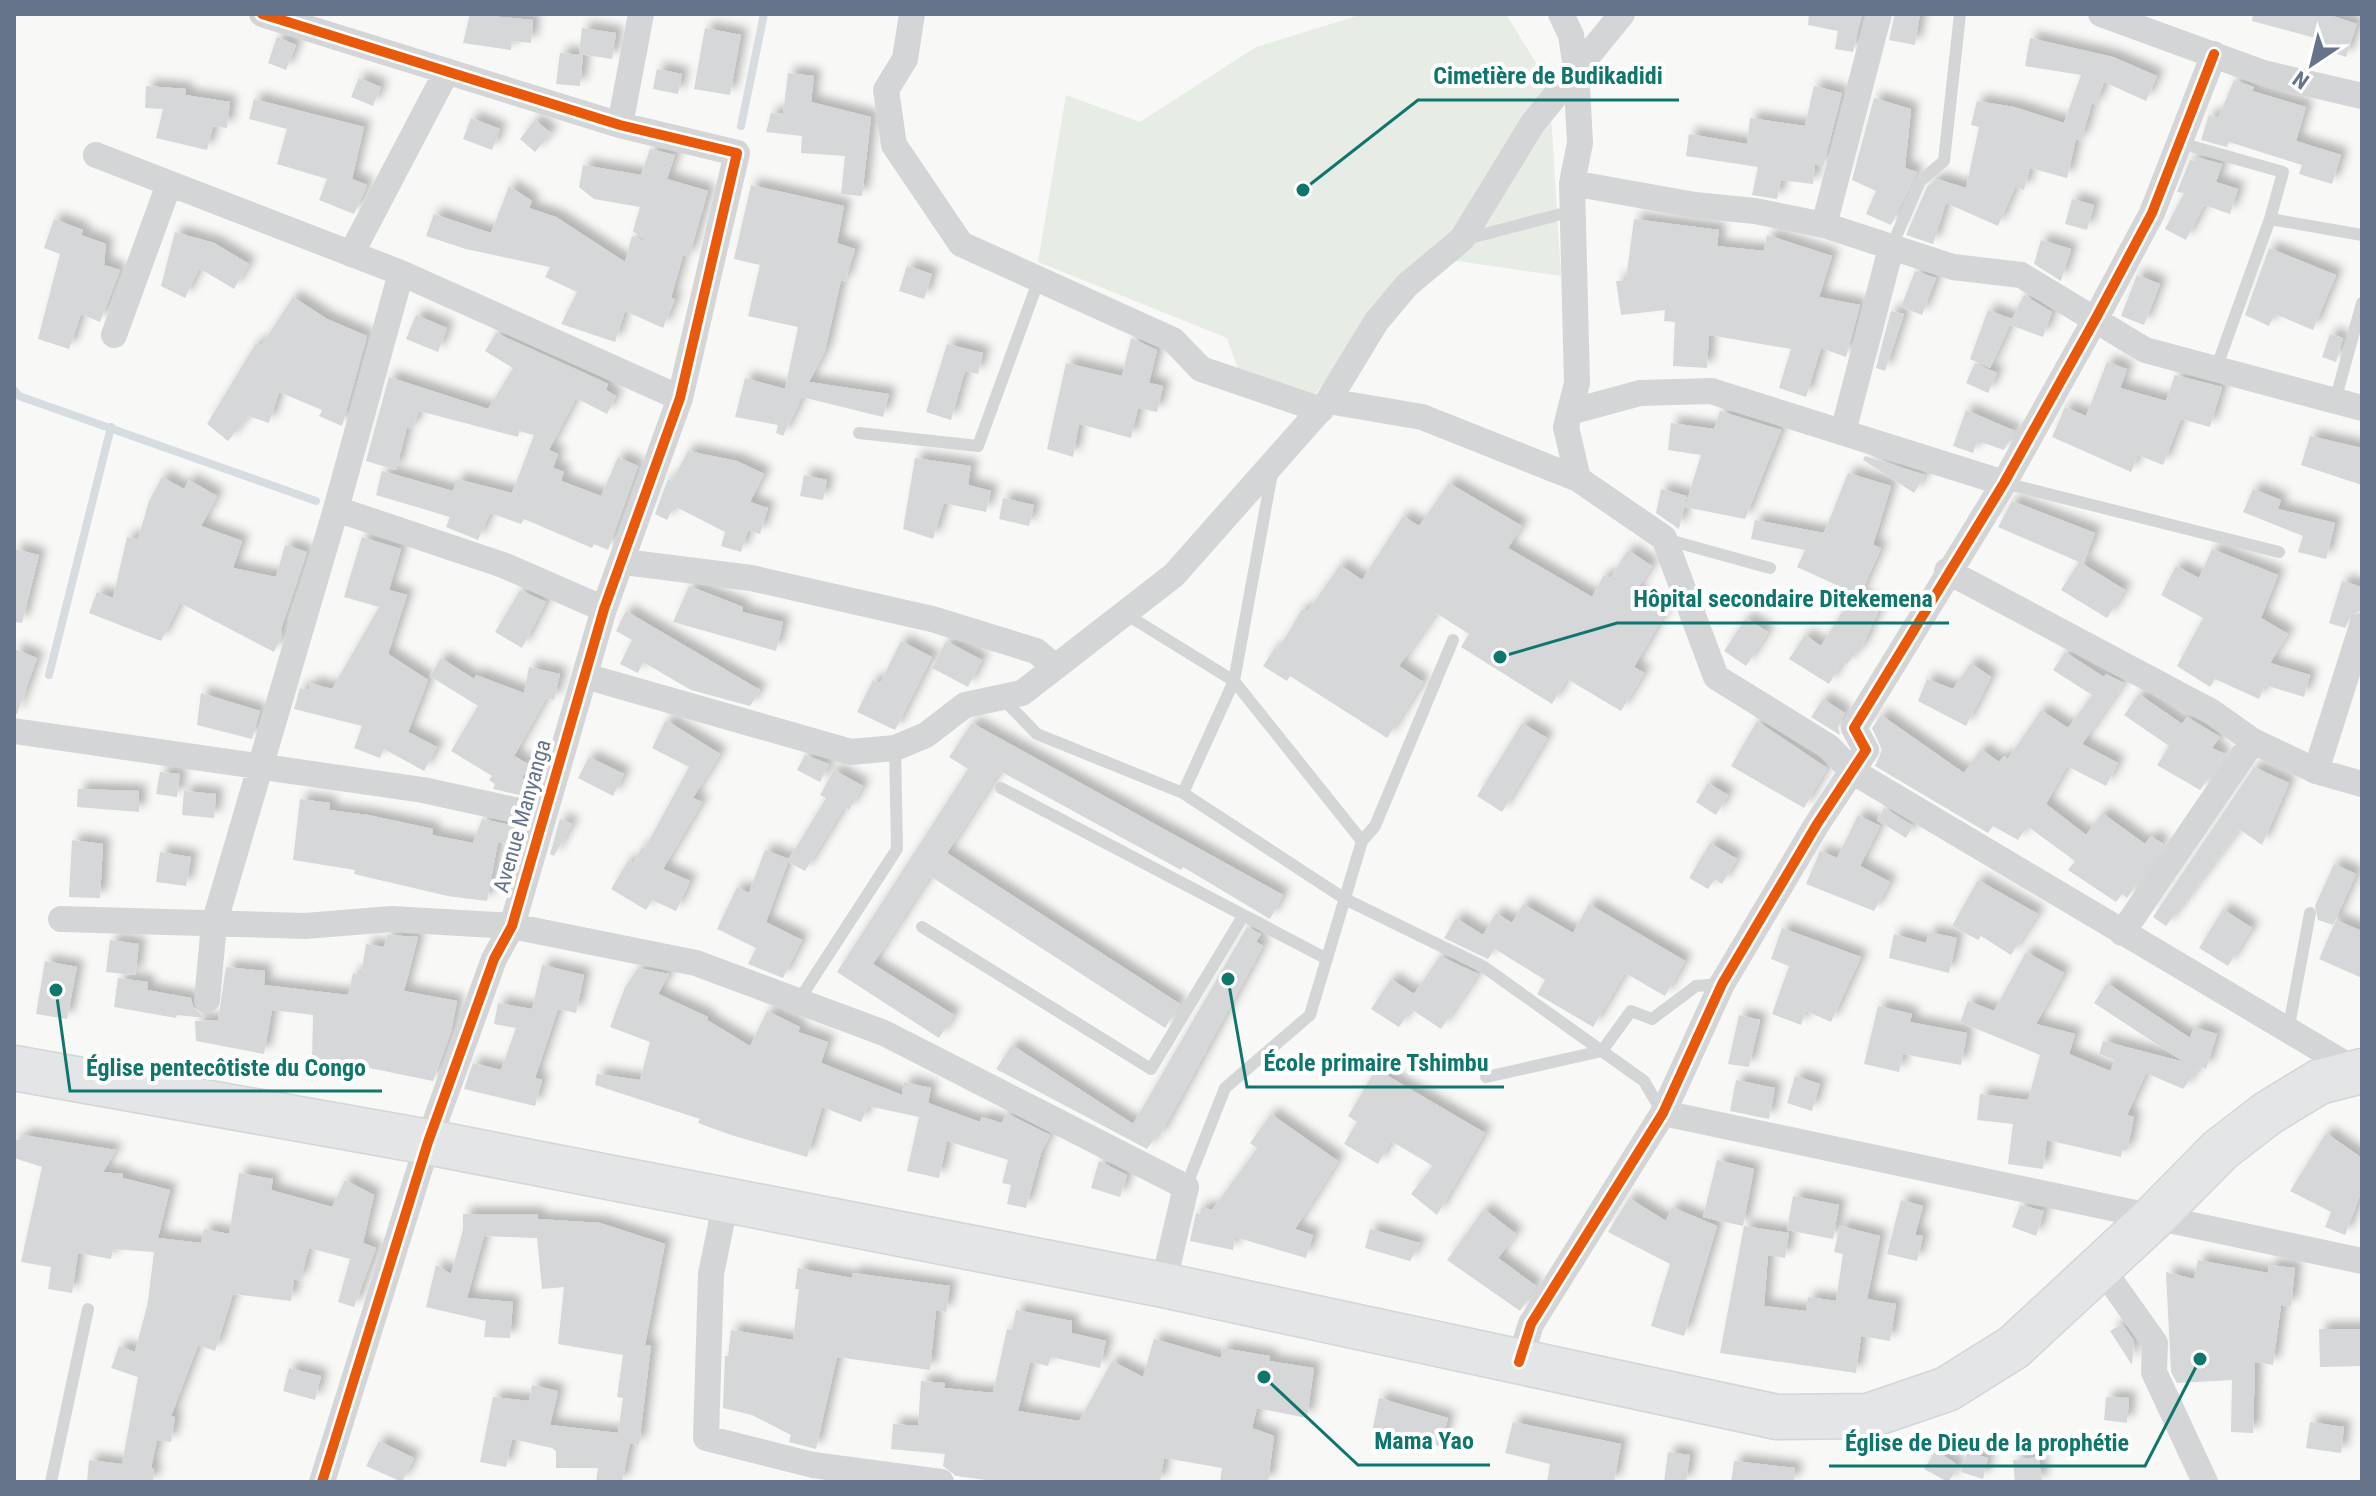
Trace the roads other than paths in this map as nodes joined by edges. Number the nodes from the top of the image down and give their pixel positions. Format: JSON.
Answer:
{"nodes":[{"id":1,"x":262,"y":14,"type":"edge"},
{"id":2,"x":641,"y":14,"type":"edge"},
{"id":3,"x":912,"y":14,"type":"edge"},
{"id":4,"x":1622,"y":14,"type":"edge"},
{"id":5,"x":1879,"y":14,"type":"edge"},
{"id":6,"x":1960,"y":14,"type":"edge"},
{"id":7,"x":2101,"y":14,"type":"edge"},
{"id":8,"x":1569,"y":21,"type":"edge"},
{"id":9,"x":2214,"y":54,"type":"junction"},
{"id":10,"x":1576,"y":68,"type":"junction"},
{"id":11,"x":447,"y":71,"type":"junction"},
{"id":12,"x":2362,"y":96,"type":"edge"},
{"id":13,"x":620,"y":125,"type":"junction"},
{"id":14,"x":2180,"y":143,"type":"junction"},
{"id":15,"x":96,"y":155,"type":"dead end"},
{"id":16,"x":1572,"y":183,"type":"junction"},
{"id":17,"x":169,"y":184,"type":"junction"},
{"id":18,"x":1573,"y":211,"type":"junction"},
{"id":19,"x":2270,"y":219,"type":"junction"},
{"id":20,"x":1824,"y":225,"type":"junction"},
{"id":21,"x":2362,"y":235,"type":"edge"},
{"id":22,"x":1462,"y":239,"type":"junction"},
{"id":23,"x":1891,"y":248,"type":"junction"},
{"id":24,"x":351,"y":254,"type":"junction"},
{"id":25,"x":401,"y":273,"type":"junction"},
{"id":26,"x":1039,"y":279,"type":"junction"},
{"id":27,"x":2362,"y":303,"type":"edge"},
{"id":28,"x":2096,"y":318,"type":"junction"},
{"id":29,"x":114,"y":335,"type":"dead end"},
{"id":30,"x":2216,"y":369,"type":"junction"},
{"id":31,"x":680,"y":398,"type":"junction"},
{"id":32,"x":2335,"y":401,"type":"junction"},
{"id":33,"x":1324,"y":405,"type":"junction"},
{"id":34,"x":2362,"y":408,"type":"edge"},
{"id":35,"x":1570,"y":412,"type":"junction"},
{"id":36,"x":1843,"y":432,"type":"junction"},
{"id":37,"x":859,"y":433,"type":"dead end"},
{"id":38,"x":1275,"y":462,"type":"junction"},
{"id":39,"x":1578,"y":479,"type":"junction"},
{"id":40,"x":2004,"y":483,"type":"junction"},
{"id":41,"x":336,"y":509,"type":"junction"},
{"id":42,"x":1664,"y":538,"type":"junction"},
{"id":43,"x":2279,"y":552,"type":"dead end"},
{"id":44,"x":624,"y":562,"type":"junction"},
{"id":45,"x":1770,"y":568,"type":"dead end"},
{"id":46,"x":1947,"y":571,"type":"junction"},
{"id":47,"x":604,"y":609,"type":"junction"},
{"id":48,"x":1124,"y":613,"type":"junction"},
{"id":49,"x":2362,"y":626,"type":"edge"},
{"id":50,"x":1453,"y":640,"type":"dead end"},
{"id":51,"x":1054,"y":666,"type":"junction"},
{"id":52,"x":585,"y":676,"type":"junction"},
{"id":53,"x":1234,"y":681,"type":"junction"},
{"id":54,"x":1001,"y":697,"type":"junction"},
{"id":55,"x":14,"y":731,"type":"edge"},
{"id":56,"x":2253,"y":741,"type":"junction"},
{"id":57,"x":895,"y":748,"type":"junction"},
{"id":58,"x":258,"y":767,"type":"junction"},
{"id":59,"x":1852,"y":771,"type":"junction"},
{"id":60,"x":2316,"y":771,"type":"junction"},
{"id":61,"x":2362,"y":784,"type":"edge"},
{"id":62,"x":1001,"y":788,"type":"dead end"},
{"id":63,"x":1183,"y":793,"type":"junction"},
{"id":64,"x":542,"y":816,"type":"junction"},
{"id":65,"x":1362,"y":841,"type":"junction"},
{"id":66,"x":1345,"y":899,"type":"junction"},
{"id":67,"x":2310,"y":913,"type":"dead end"},
{"id":68,"x":1243,"y":916,"type":"junction"},
{"id":69,"x":61,"y":919,"type":"dead end"},
{"id":70,"x":214,"y":924,"type":"junction"},
{"id":71,"x":512,"y":926,"type":"junction"},
{"id":72,"x":922,"y":927,"type":"dead end"},
{"id":73,"x":2122,"y":933,"type":"junction"},
{"id":74,"x":1327,"y":959,"type":"junction"},
{"id":75,"x":1722,"y":984,"type":"junction"},
{"id":76,"x":207,"y":1000,"type":"dead end"},
{"id":77,"x":799,"y":1000,"type":"junction"},
{"id":78,"x":2288,"y":1032,"type":"junction"},
{"id":79,"x":1602,"y":1051,"type":"junction"},
{"id":80,"x":14,"y":1068,"type":"edge"},
{"id":81,"x":2359,"y":1071,"type":"edge"},
{"id":82,"x":1486,"y":1077,"type":"dead end"},
{"id":83,"x":1663,"y":1113,"type":"junction"},
{"id":84,"x":428,"y":1142,"type":"junction"},
{"id":85,"x":1186,"y":1187,"type":"junction"},
{"id":86,"x":726,"y":1200,"type":"junction"},
{"id":87,"x":2154,"y":1217,"type":"junction"},
{"id":88,"x":2362,"y":1261,"type":"edge"},
{"id":89,"x":2101,"y":1267,"type":"junction"},
{"id":90,"x":1163,"y":1285,"type":"junction"},
{"id":91,"x":88,"y":1309,"type":"dead end"},
{"id":92,"x":1519,"y":1362,"type":"junction"},
{"id":93,"x":51,"y":1482,"type":"edge"},
{"id":94,"x":322,"y":1482,"type":"edge"},
{"id":95,"x":941,"y":1482,"type":"edge"},
{"id":96,"x":2205,"y":1482,"type":"edge"}],
"edges":[{"from":1,"to":11,"type":"street"},
{"from":2,"to":13,"type":"street"},
{"from":3,"to":26,"type":"street"},
{"from":4,"to":10,"type":"street"},
{"from":5,"to":20,"type":"street"},
{"from":6,"to":23,"type":"lane"},
{"from":7,"to":9,"type":"street"},
{"from":8,"to":10,"type":"street"},
{"from":9,"to":12,"type":"street"},
{"from":9,"to":14,"type":"street"},
{"from":10,"to":16,"type":"street"},
{"from":10,"to":22,"type":"street"},
{"from":11,"to":13,"type":"street"},
{"from":11,"to":24,"type":"street"},
{"from":13,"to":31,"type":"street","name":"Avenue Manyanga"},
{"from":14,"to":19,"type":"lane"},
{"from":14,"to":28,"type":"street"},
{"from":15,"to":17,"type":"street"},
{"from":16,"to":18,"type":"street"},
{"from":16,"to":20,"type":"street"},
{"from":17,"to":24,"type":"street"},
{"from":17,"to":29,"type":"street"},
{"from":18,"to":22,"type":"lane"},
{"from":18,"to":35,"type":"street"},
{"from":19,"to":21,"type":"lane"},
{"from":19,"to":30,"type":"lane"},
{"from":20,"to":23,"type":"street"},
{"from":22,"to":33,"type":"street"},
{"from":23,"to":28,"type":"street"},
{"from":23,"to":36,"type":"street"},
{"from":24,"to":25,"type":"street"},
{"from":25,"to":31,"type":"street"},
{"from":25,"to":41,"type":"street"},
{"from":26,"to":33,"type":"street"},
{"from":26,"to":37,"type":"lane"},
{"from":27,"to":32,"type":"lane"},
{"from":28,"to":30,"type":"street"},
{"from":28,"to":40,"type":"street"},
{"from":30,"to":32,"type":"street"},
{"from":31,"to":44,"type":"street","name":"Avenue Manyanga"},
{"from":32,"to":34,"type":"street"},
{"from":33,"to":38,"type":"street"},
{"from":33,"to":39,"type":"street"},
{"from":35,"to":36,"type":"street"},
{"from":35,"to":39,"type":"street"},
{"from":36,"to":40,"type":"street"},
{"from":38,"to":48,"type":"street"},
{"from":38,"to":53,"type":"lane"},
{"from":39,"to":42,"type":"street"},
{"from":40,"to":43,"type":"lane"},
{"from":40,"to":46,"type":"street"},
{"from":41,"to":47,"type":"street"},
{"from":41,"to":58,"type":"street"},
{"from":42,"to":45,"type":"lane"},
{"from":42,"to":59,"type":"street"},
{"from":44,"to":47,"type":"street","name":"Avenue Manyanga"},
{"from":44,"to":51,"type":"street"},
{"from":46,"to":56,"type":"street"},
{"from":46,"to":59,"type":"street"},
{"from":47,"to":52,"type":"street","name":"Avenue Manyanga"},
{"from":48,"to":51,"type":"street"},
{"from":48,"to":53,"type":"lane"},
{"from":49,"to":60,"type":"street"},
{"from":50,"to":65,"type":"lane"},
{"from":51,"to":54,"type":"street"},
{"from":52,"to":57,"type":"street"},
{"from":52,"to":64,"type":"street","name":"Avenue Manyanga"},
{"from":53,"to":63,"type":"lane"},
{"from":53,"to":65,"type":"lane"},
{"from":54,"to":57,"type":"street"},
{"from":54,"to":63,"type":"lane"},
{"from":55,"to":58,"type":"street"},
{"from":56,"to":60,"type":"street"},
{"from":56,"to":73,"type":"street"},
{"from":57,"to":77,"type":"lane"},
{"from":58,"to":64,"type":"street"},
{"from":58,"to":70,"type":"street"},
{"from":59,"to":73,"type":"street"},
{"from":59,"to":75,"type":"street"},
{"from":60,"to":61,"type":"street"},
{"from":62,"to":68,"type":"lane"},
{"from":63,"to":66,"type":"lane"},
{"from":64,"to":71,"type":"street","name":"Avenue Manyanga"},
{"from":65,"to":66,"type":"lane"},
{"from":66,"to":74,"type":"lane"},
{"from":66,"to":79,"type":"lane"},
{"from":67,"to":78,"type":"lane"},
{"from":68,"to":72,"type":"lane"},
{"from":68,"to":74,"type":"lane"},
{"from":69,"to":70,"type":"street"},
{"from":70,"to":71,"type":"street"},
{"from":70,"to":76,"type":"street"},
{"from":71,"to":77,"type":"street"},
{"from":71,"to":84,"type":"street","name":"Avenue Manyanga"},
{"from":73,"to":78,"type":"street"},
{"from":74,"to":85,"type":"lane"},
{"from":75,"to":79,"type":"lane"},
{"from":75,"to":83,"type":"street"},
{"from":77,"to":85,"type":"street"},
{"from":78,"to":81,"type":"street"},
{"from":79,"to":82,"type":"lane"},
{"from":79,"to":83,"type":"lane"},
{"from":80,"to":84,"type":"highway"},
{"from":81,"to":87,"type":"highway"},
{"from":83,"to":87,"type":"street"},
{"from":83,"to":92,"type":"street"},
{"from":84,"to":86,"type":"highway"},
{"from":84,"to":94,"type":"street","name":"Avenue Manyanga"},
{"from":85,"to":90,"type":"street"},
{"from":86,"to":90,"type":"highway"},
{"from":86,"to":95,"type":"street"},
{"from":87,"to":88,"type":"street"},
{"from":87,"to":89,"type":"highway"},
{"from":89,"to":92,"type":"highway"},
{"from":89,"to":96,"type":"street"},
{"from":90,"to":92,"type":"highway"},
{"from":91,"to":93,"type":"lane"}]}
